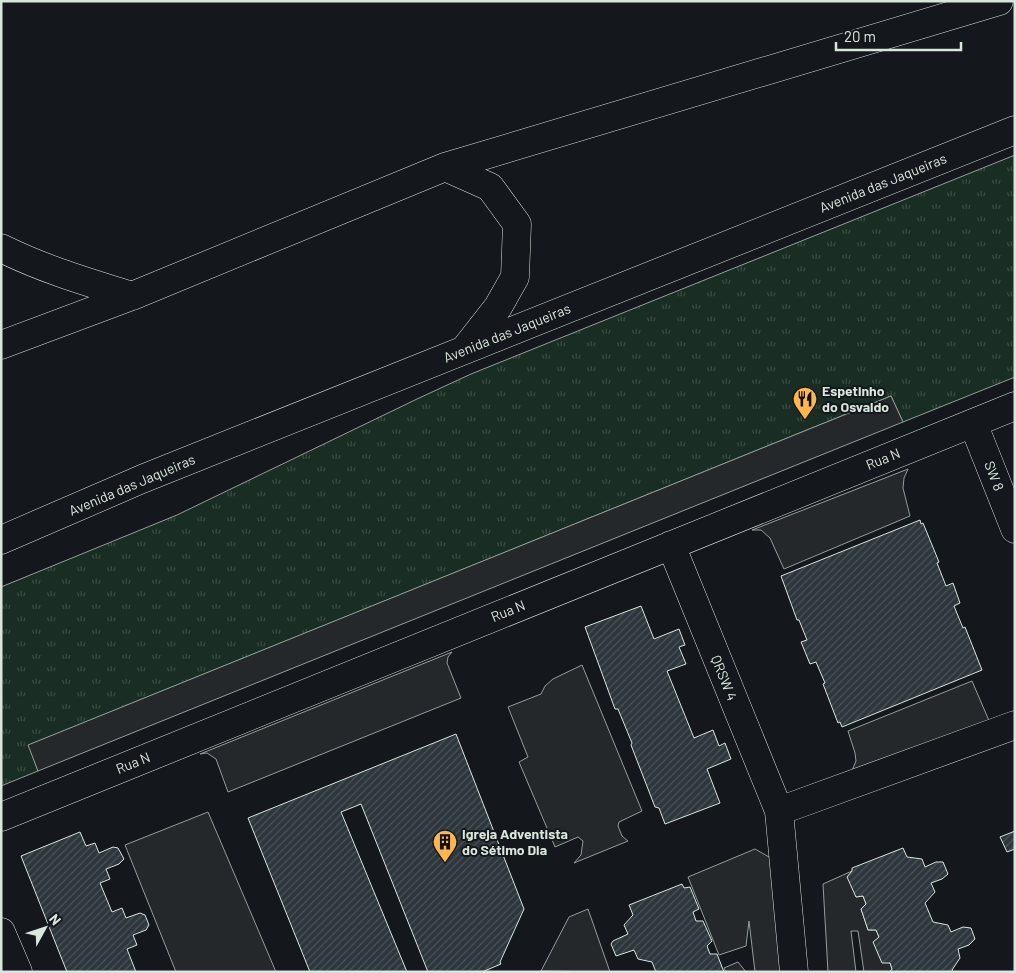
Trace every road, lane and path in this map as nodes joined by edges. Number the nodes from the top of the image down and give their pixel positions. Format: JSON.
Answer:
{"nodes":[{"id":1,"x":998,"y":1,"type":"edge"},
{"id":2,"x":1015,"y":130,"type":"edge"},
{"id":3,"x":446,"y":167,"type":"junction"},
{"id":4,"x":1,"y":248,"type":"edge"},
{"id":5,"x":132,"y":296,"type":"junction"},
{"id":6,"x":1,"y":345,"type":"edge"},
{"id":7,"x":464,"y":351,"type":"junction"},
{"id":8,"x":1015,"y":406,"type":"edge"},
{"id":9,"x":973,"y":423,"type":"junction"},
{"id":10,"x":1015,"y":529,"type":"edge"},
{"id":11,"x":1,"y":540,"type":"edge"},
{"id":12,"x":671,"y":545,"type":"junction"},
{"id":13,"x":1015,"y":725,"type":"edge"},
{"id":14,"x":779,"y":811,"type":"junction"},
{"id":15,"x":1,"y":817,"type":"edge"},
{"id":16,"x":1,"y":932,"type":"edge"},
{"id":17,"x":18,"y":972,"type":"edge"},
{"id":18,"x":794,"y":972,"type":"edge"}],
"edges":[{"from":1,"to":3,"type":"main road"},
{"from":2,"to":7,"type":"main road","name":"Avenida das Jaqueiras"},
{"from":3,"to":5,"type":"main road"},
{"from":3,"to":7,"type":"main road"},
{"from":4,"to":5,"type":"main road"},
{"from":5,"to":6,"type":"main road"},
{"from":7,"to":11,"type":"main road","name":"Avenida das Jaqueiras"},
{"from":8,"to":9,"type":"main road","name":"Rua N"},
{"from":9,"to":10,"type":"main road","name":"SW 8"},
{"from":9,"to":12,"type":"main road","name":"Rua N"},
{"from":12,"to":14,"type":"main road","name":"QRSW 4"},
{"from":12,"to":15,"type":"main road","name":"Rua N"},
{"from":13,"to":14,"type":"main road"},
{"from":14,"to":18,"type":"main road","name":"QRSW 4"},
{"from":16,"to":17,"type":"main road"}]}
